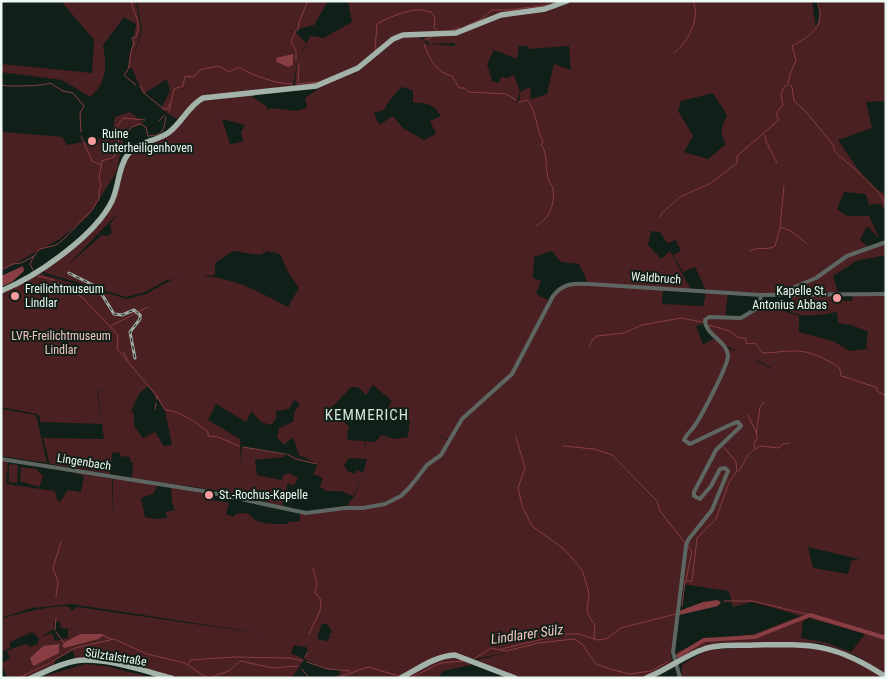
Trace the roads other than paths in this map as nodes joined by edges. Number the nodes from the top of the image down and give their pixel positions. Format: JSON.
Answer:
{"nodes":[{"id":1,"x":567,"y":1,"type":"edge"},
{"id":2,"x":886,"y":242,"type":"edge"},
{"id":3,"x":1,"y":291,"type":"edge"},
{"id":4,"x":761,"y":294,"type":"junction"},
{"id":5,"x":886,"y":294,"type":"edge"},
{"id":6,"x":776,"y":295,"type":"junction"},
{"id":7,"x":1,"y":459,"type":"edge"},
{"id":8,"x":164,"y":485,"type":"joint"},
{"id":9,"x":676,"y":664,"type":"junction"},
{"id":10,"x":403,"y":677,"type":"edge"},
{"id":11,"x":886,"y":677,"type":"edge"},
{"id":12,"x":30,"y":678,"type":"edge"},
{"id":13,"x":171,"y":678,"type":"edge"},
{"id":14,"x":515,"y":678,"type":"edge"},
{"id":15,"x":646,"y":678,"type":"edge"},
{"id":16,"x":680,"y":678,"type":"edge"}],
"edges":[{"from":1,"to":3,"type":"main road"},
{"from":2,"to":6,"type":"street"},
{"from":4,"to":6,"type":"street","name":"Waldbruch"},
{"from":4,"to":8,"type":"street","name":"Waldbruch"},
{"from":4,"to":9,"type":"street"},
{"from":5,"to":6,"type":"street","name":"Waldbruch"},
{"from":7,"to":8,"type":"street","name":"Lingenbach"},
{"from":9,"to":11,"type":"main road"},
{"from":9,"to":15,"type":"main road"},
{"from":9,"to":16,"type":"street"},
{"from":10,"to":14,"type":"main road"},
{"from":12,"to":13,"type":"main road","name":"Sülztalstraße"}]}
